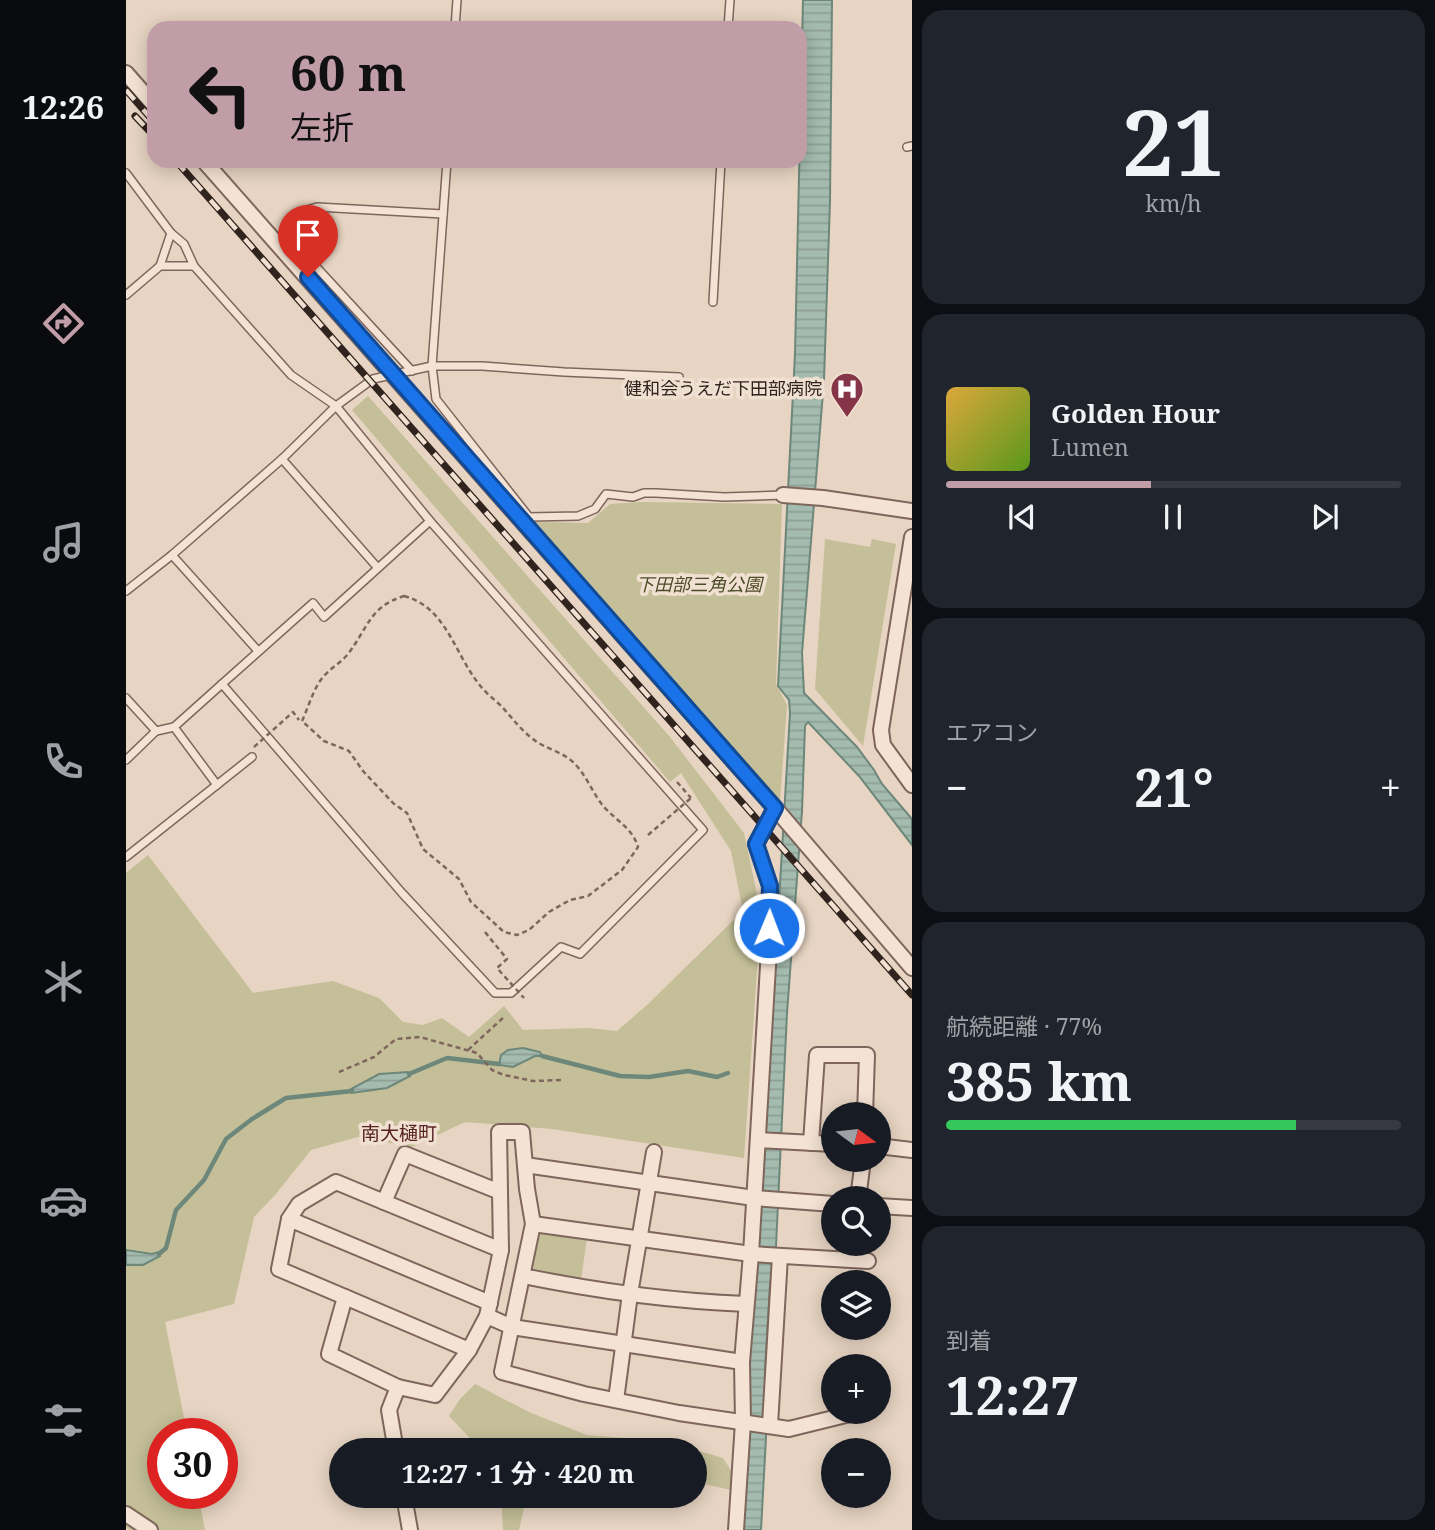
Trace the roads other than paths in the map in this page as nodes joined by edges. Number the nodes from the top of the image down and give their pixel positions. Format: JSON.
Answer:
{"nodes":[{"id":1,"x":457,"y":0,"type":"edge"},
{"id":2,"x":730,"y":0,"type":"edge"},
{"id":3,"x":456,"y":21,"type":"edge"},
{"id":4,"x":728,"y":21,"type":"edge"},
{"id":5,"x":126,"y":73,"type":"edge"},
{"id":6,"x":147,"y":97,"type":"edge"},
{"id":7,"x":210,"y":168,"type":"edge"},
{"id":8,"x":446,"y":168,"type":"edge"},
{"id":9,"x":720,"y":168,"type":"edge"},
{"id":10,"x":126,"y":173,"type":"edge"},
{"id":11,"x":443,"y":214,"type":"junction"},
{"id":12,"x":172,"y":233,"type":"junction"},
{"id":13,"x":160,"y":266,"type":"junction"},
{"id":14,"x":194,"y":266,"type":"junction"},
{"id":15,"x":126,"y":294,"type":"edge"},
{"id":16,"x":713,"y":302,"type":"dead end"},
{"id":17,"x":432,"y":366,"type":"junction"},
{"id":18,"x":412,"y":371,"type":"junction"},
{"id":19,"x":394,"y":374,"type":"junction"},
{"id":20,"x":679,"y":377,"type":"dead end"},
{"id":21,"x":336,"y":406,"type":"junction"},
{"id":22,"x":282,"y":458,"type":"junction"},
{"id":23,"x":783,"y":495,"type":"joint"},
{"id":24,"x":912,"y":511,"type":"edge"},
{"id":25,"x":430,"y":521,"type":"junction"},
{"id":26,"x":912,"y":537,"type":"edge"},
{"id":27,"x":173,"y":555,"type":"junction"},
{"id":28,"x":377,"y":567,"type":"junction"},
{"id":29,"x":126,"y":591,"type":"edge"},
{"id":30,"x":258,"y":651,"type":"junction"},
{"id":31,"x":222,"y":684,"type":"junction"},
{"id":32,"x":126,"y":698,"type":"edge"},
{"id":33,"x":174,"y":727,"type":"junction"},
{"id":34,"x":156,"y":731,"type":"junction"},
{"id":35,"x":252,"y":757,"type":"dead end"},
{"id":36,"x":126,"y":760,"type":"edge"},
{"id":37,"x":217,"y":785,"type":"junction"},
{"id":38,"x":912,"y":785,"type":"edge"},
{"id":39,"x":775,"y":808,"type":"junction"},
{"id":40,"x":126,"y":857,"type":"edge"},
{"id":41,"x":912,"y":968,"type":"edge"},
{"id":42,"x":865,"y":1102,"type":"edge"},
{"id":43,"x":758,"y":1140,"type":"junction"},
{"id":44,"x":811,"y":1143,"type":"junction"},
{"id":45,"x":821,"y":1143,"type":"edge"},
{"id":46,"x":891,"y":1148,"type":"edge"},
{"id":47,"x":912,"y":1150,"type":"edge"},
{"id":48,"x":654,"y":1152,"type":"dead end"},
{"id":49,"x":525,"y":1165,"type":"junction"},
{"id":50,"x":648,"y":1183,"type":"junction"},
{"id":51,"x":500,"y":1192,"type":"junction"},
{"id":52,"x":754,"y":1198,"type":"junction"},
{"id":53,"x":384,"y":1202,"type":"junction"},
{"id":54,"x":821,"y":1203,"type":"edge"},
{"id":55,"x":891,"y":1207,"type":"edge"},
{"id":56,"x":912,"y":1208,"type":"edge"},
{"id":57,"x":289,"y":1219,"type":"junction"},
{"id":58,"x":533,"y":1224,"type":"junction"},
{"id":59,"x":639,"y":1240,"type":"junction"},
{"id":60,"x":501,"y":1250,"type":"junction"},
{"id":61,"x":751,"y":1254,"type":"junction"},
{"id":62,"x":779,"y":1256,"type":"junction"},
{"id":63,"x":868,"y":1261,"type":"dead end"},
{"id":64,"x":523,"y":1276,"type":"junction"},
{"id":65,"x":630,"y":1294,"type":"junction"},
{"id":66,"x":345,"y":1297,"type":"junction"},
{"id":67,"x":746,"y":1304,"type":"junction"},
{"id":68,"x":488,"y":1310,"type":"junction"},
{"id":69,"x":512,"y":1327,"type":"junction"},
{"id":70,"x":625,"y":1345,"type":"junction"},
{"id":71,"x":470,"y":1350,"type":"junction"},
{"id":72,"x":743,"y":1362,"type":"junction"},
{"id":73,"x":397,"y":1387,"type":"junction"},
{"id":74,"x":617,"y":1400,"type":"junction"},
{"id":75,"x":821,"y":1421,"type":"edge"},
{"id":76,"x":743,"y":1422,"type":"junction"},
{"id":77,"x":770,"y":1425,"type":"junction"},
{"id":78,"x":394,"y":1438,"type":"edge"},
{"id":79,"x":406,"y":1508,"type":"edge"},
{"id":80,"x":126,"y":1514,"type":"edge"},
{"id":81,"x":150,"y":1530,"type":"edge"},
{"id":82,"x":410,"y":1530,"type":"edge"},
{"id":83,"x":736,"y":1530,"type":"edge"}],
"edges":[{"from":1,"to":3,"type":"lane"},
{"from":2,"to":4,"type":"lane"},
{"from":5,"to":6,"type":"street"},
{"from":7,"to":19,"type":"street"},
{"from":8,"to":11,"type":"lane"},
{"from":9,"to":16,"type":"lane"},
{"from":10,"to":12,"type":"lane"},
{"from":11,"to":17,"type":"lane"},
{"from":11,"to":18,"type":"lane"},
{"from":12,"to":13,"type":"lane"},
{"from":12,"to":14,"type":"lane"},
{"from":13,"to":14,"type":"lane"},
{"from":13,"to":15,"type":"lane"},
{"from":14,"to":21,"type":"lane"},
{"from":17,"to":18,"type":"lane"},
{"from":17,"to":20,"type":"lane"},
{"from":17,"to":23,"type":"lane"},
{"from":18,"to":19,"type":"lane"},
{"from":19,"to":21,"type":"lane"},
{"from":19,"to":39,"type":"street"},
{"from":21,"to":22,"type":"lane"},
{"from":21,"to":25,"type":"lane"},
{"from":22,"to":27,"type":"lane"},
{"from":22,"to":28,"type":"lane"},
{"from":23,"to":24,"type":"street"},
{"from":25,"to":28,"type":"lane"},
{"from":25,"to":31,"type":"lane"},
{"from":26,"to":38,"type":"street"},
{"from":27,"to":29,"type":"lane"},
{"from":27,"to":30,"type":"lane"},
{"from":28,"to":30,"type":"lane"},
{"from":30,"to":31,"type":"lane"},
{"from":31,"to":33,"type":"lane"},
{"from":32,"to":34,"type":"lane"},
{"from":33,"to":34,"type":"lane"},
{"from":33,"to":37,"type":"lane"},
{"from":34,"to":36,"type":"lane"},
{"from":35,"to":37,"type":"lane"},
{"from":37,"to":40,"type":"lane"},
{"from":39,"to":41,"type":"street"},
{"from":39,"to":43,"type":"street"},
{"from":42,"to":44,"type":"street"},
{"from":43,"to":44,"type":"street"},
{"from":43,"to":52,"type":"street"},
{"from":44,"to":45,"type":"street"},
{"from":46,"to":47,"type":"street"},
{"from":48,"to":50,"type":"street"},
{"from":49,"to":50,"type":"street"},
{"from":49,"to":51,"type":"street"},
{"from":49,"to":58,"type":"street"},
{"from":50,"to":52,"type":"street"},
{"from":50,"to":59,"type":"street"},
{"from":51,"to":53,"type":"street"},
{"from":51,"to":60,"type":"street"},
{"from":52,"to":54,"type":"street"},
{"from":52,"to":61,"type":"street"},
{"from":53,"to":57,"type":"street"},
{"from":53,"to":60,"type":"street"},
{"from":55,"to":56,"type":"street"},
{"from":57,"to":66,"type":"street"},
{"from":57,"to":68,"type":"street"},
{"from":58,"to":59,"type":"street"},
{"from":58,"to":64,"type":"street"},
{"from":59,"to":61,"type":"street"},
{"from":59,"to":65,"type":"street"},
{"from":60,"to":68,"type":"street"},
{"from":61,"to":62,"type":"street"},
{"from":61,"to":67,"type":"street"},
{"from":62,"to":63,"type":"street"},
{"from":62,"to":77,"type":"street"},
{"from":64,"to":65,"type":"street"},
{"from":64,"to":69,"type":"street"},
{"from":65,"to":67,"type":"street"},
{"from":65,"to":70,"type":"street"},
{"from":66,"to":71,"type":"street"},
{"from":66,"to":73,"type":"street"},
{"from":67,"to":72,"type":"street"},
{"from":68,"to":69,"type":"street"},
{"from":68,"to":71,"type":"street"},
{"from":69,"to":70,"type":"street"},
{"from":69,"to":74,"type":"street"},
{"from":70,"to":72,"type":"street"},
{"from":70,"to":74,"type":"street"},
{"from":71,"to":73,"type":"street"},
{"from":72,"to":76,"type":"street"},
{"from":73,"to":78,"type":"street"},
{"from":74,"to":76,"type":"street"},
{"from":75,"to":77,"type":"street"},
{"from":76,"to":77,"type":"street"},
{"from":76,"to":83,"type":"street"},
{"from":79,"to":82,"type":"street"},
{"from":80,"to":81,"type":"street"}]}
